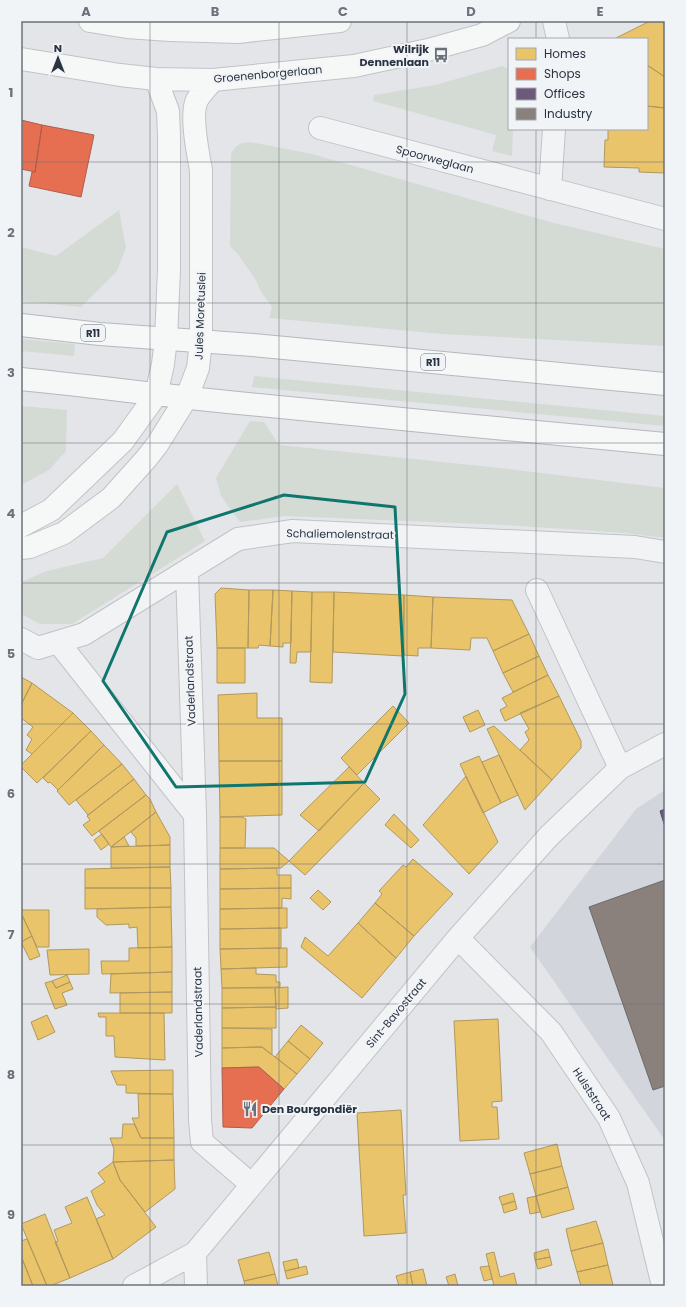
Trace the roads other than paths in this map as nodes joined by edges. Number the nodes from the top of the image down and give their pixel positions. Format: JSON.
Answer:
{"nodes":[{"id":1,"x":90,"y":21,"type":"edge"},
{"id":2,"x":340,"y":21,"type":"edge"},
{"id":3,"x":509,"y":21,"type":"edge"},
{"id":4,"x":554,"y":21,"type":"edge"},
{"id":5,"x":170,"y":26,"type":"edge"},
{"id":6,"x":558,"y":38,"type":"edge"},
{"id":7,"x":21,"y":59,"type":"edge"},
{"id":8,"x":156,"y":79,"type":"junction"},
{"id":9,"x":213,"y":80,"type":"junction"},
{"id":10,"x":320,"y":128,"type":"dead end"},
{"id":11,"x":554,"y":130,"type":"edge"},
{"id":12,"x":550,"y":189,"type":"junction"},
{"id":13,"x":665,"y":219,"type":"edge"},
{"id":14,"x":21,"y":325,"type":"edge"},
{"id":15,"x":166,"y":339,"type":"junction"},
{"id":16,"x":201,"y":341,"type":"junction"},
{"id":17,"x":21,"y":379,"type":"edge"},
{"id":18,"x":665,"y":384,"type":"edge"},
{"id":19,"x":156,"y":394,"type":"junction"},
{"id":20,"x":187,"y":397,"type":"junction"},
{"id":21,"x":665,"y":444,"type":"edge"},
{"id":22,"x":21,"y":526,"type":"edge"},
{"id":23,"x":21,"y":548,"type":"edge"},
{"id":24,"x":665,"y":552,"type":"edge"},
{"id":25,"x":187,"y":571,"type":"junction"},
{"id":26,"x":537,"y":590,"type":"dead end"},
{"id":27,"x":21,"y":639,"type":"edge"},
{"id":28,"x":58,"y":642,"type":"junction"},
{"id":29,"x":665,"y":744,"type":"edge"},
{"id":30,"x":620,"y":768,"type":"junction"},
{"id":31,"x":194,"y":815,"type":"junction"},
{"id":32,"x":458,"y":938,"type":"junction"},
{"id":33,"x":252,"y":1186,"type":"junction"},
{"id":34,"x":195,"y":1253,"type":"junction"},
{"id":35,"x":134,"y":1286,"type":"edge"},
{"id":36,"x":196,"y":1286,"type":"edge"},
{"id":37,"x":663,"y":1286,"type":"edge"}],
"edges":[{"from":1,"to":5,"type":"main road"},
{"from":2,"to":5,"type":"main road"},
{"from":3,"to":9,"type":"main road","name":"Groenenborgerlaan"},
{"from":4,"to":6,"type":"street"},
{"from":7,"to":8,"type":"main road","name":"Groenenborgerlaan"},
{"from":8,"to":9,"type":"main road","name":"Groenenborgerlaan"},
{"from":8,"to":15,"type":"main road"},
{"from":9,"to":16,"type":"main road","name":"Jules Moretuslei"},
{"from":10,"to":12,"type":"street","name":"Spoorweglaan"},
{"from":11,"to":12,"type":"street"},
{"from":12,"to":13,"type":"street","name":"Spoorweglaan"},
{"from":14,"to":15,"type":"main road","number":"R11"},
{"from":15,"to":16,"type":"main road","number":"R11"},
{"from":15,"to":19,"type":"main road"},
{"from":16,"to":18,"type":"main road","number":"R11"},
{"from":16,"to":20,"type":"main road","name":"Jules Moretuslei"},
{"from":17,"to":19,"type":"main road"},
{"from":19,"to":20,"type":"main road"},
{"from":19,"to":22,"type":"main road"},
{"from":20,"to":21,"type":"main road"},
{"from":20,"to":23,"type":"main road","name":"Jules Moretuslei"},
{"from":24,"to":25,"type":"street","name":"Schaliemolenstraat"},
{"from":25,"to":28,"type":"street","name":"Schaliemolenstraat"},
{"from":25,"to":31,"type":"street","name":"Vaderlandstraat"},
{"from":26,"to":30,"type":"street"},
{"from":27,"to":28,"type":"street","name":"Schaliemolenstraat"},
{"from":28,"to":31,"type":"street"},
{"from":29,"to":30,"type":"street","name":"Sint-Bavostraat"},
{"from":30,"to":32,"type":"street","name":"Sint-Bavostraat"},
{"from":31,"to":33,"type":"street","name":"Vaderlandstraat"},
{"from":32,"to":33,"type":"street","name":"Sint-Bavostraat"},
{"from":32,"to":37,"type":"street","name":"Hulststraat"},
{"from":33,"to":34,"type":"street","name":"Sint-Bavostraat"},
{"from":34,"to":35,"type":"street","name":"Sint-Bavostraat"},
{"from":34,"to":36,"type":"street"}]}
